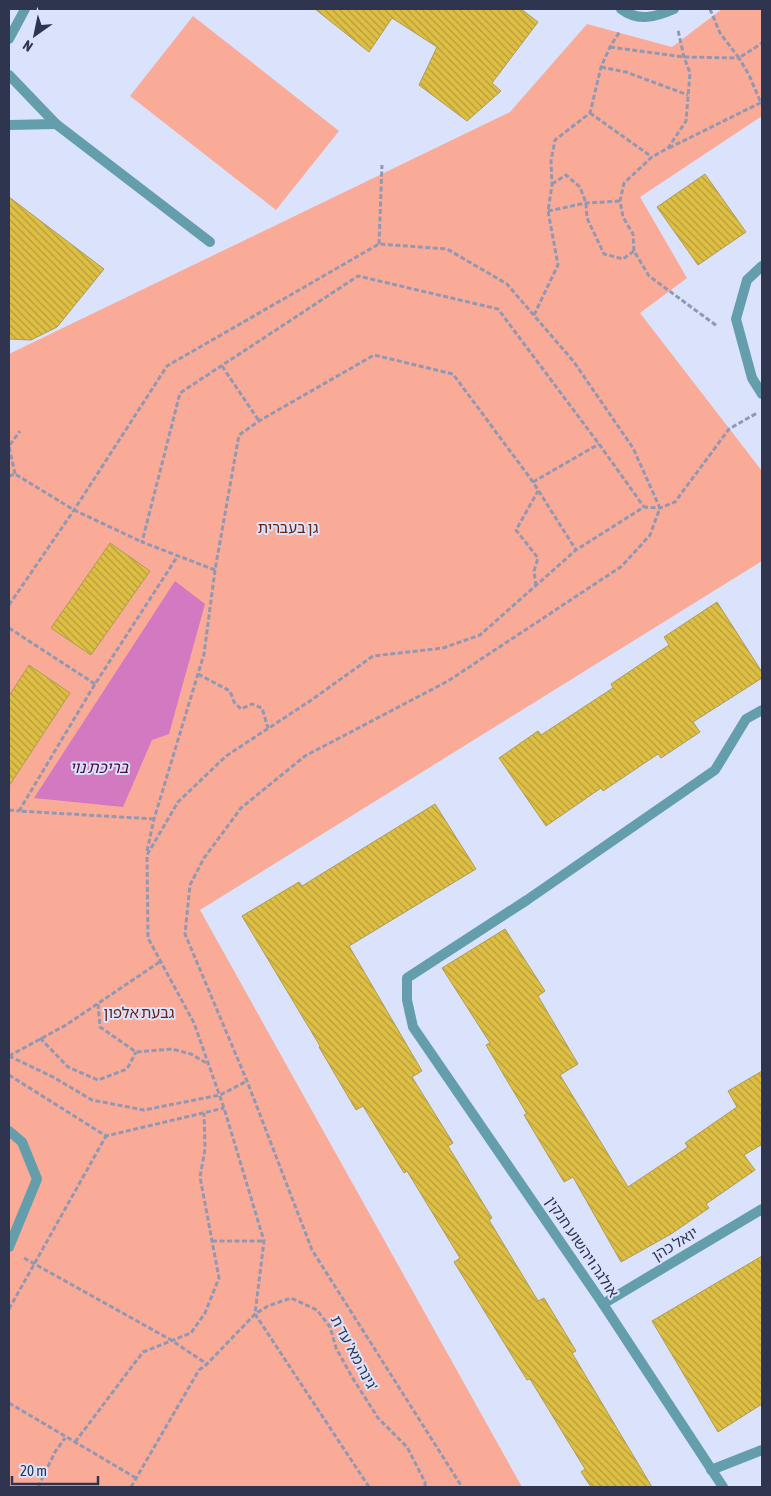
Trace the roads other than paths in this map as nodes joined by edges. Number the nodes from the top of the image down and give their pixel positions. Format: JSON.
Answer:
{"nodes":[{"id":1,"x":25,"y":9,"type":"edge"},
{"id":2,"x":673,"y":9,"type":"edge"},
{"id":3,"x":625,"y":12,"type":"edge"},
{"id":4,"x":9,"y":38,"type":"edge"},
{"id":5,"x":9,"y":75,"type":"edge"},
{"id":6,"x":56,"y":124,"type":"junction"},
{"id":7,"x":9,"y":125,"type":"edge"},
{"id":8,"x":210,"y":242,"type":"dead end"},
{"id":9,"x":762,"y":266,"type":"edge"},
{"id":10,"x":762,"y":394,"type":"edge"},
{"id":11,"x":762,"y":710,"type":"edge"},
{"id":12,"x":9,"y":1131,"type":"edge"},
{"id":13,"x":762,"y":1209,"type":"edge"},
{"id":14,"x":9,"y":1247,"type":"edge"},
{"id":15,"x":603,"y":1304,"type":"junction"},
{"id":16,"x":762,"y":1450,"type":"edge"},
{"id":17,"x":711,"y":1470,"type":"junction"},
{"id":18,"x":723,"y":1487,"type":"edge"}],
"edges":[{"from":1,"to":4,"type":"street"},
{"from":2,"to":3,"type":"street"},
{"from":5,"to":6,"type":"street"},
{"from":6,"to":7,"type":"street"},
{"from":6,"to":8,"type":"street"},
{"from":9,"to":10,"type":"street"},
{"from":11,"to":15,"type":"street","name":"אולגה ויהשוע חנקין"},
{"from":12,"to":14,"type":"street"},
{"from":13,"to":15,"type":"street","name":"יואל כהן"},
{"from":15,"to":17,"type":"street","name":"אולגה ויהשוע חנקין"},
{"from":16,"to":17,"type":"street"},
{"from":17,"to":18,"type":"street","name":"אולגה ויהשוע חנקין"}]}
